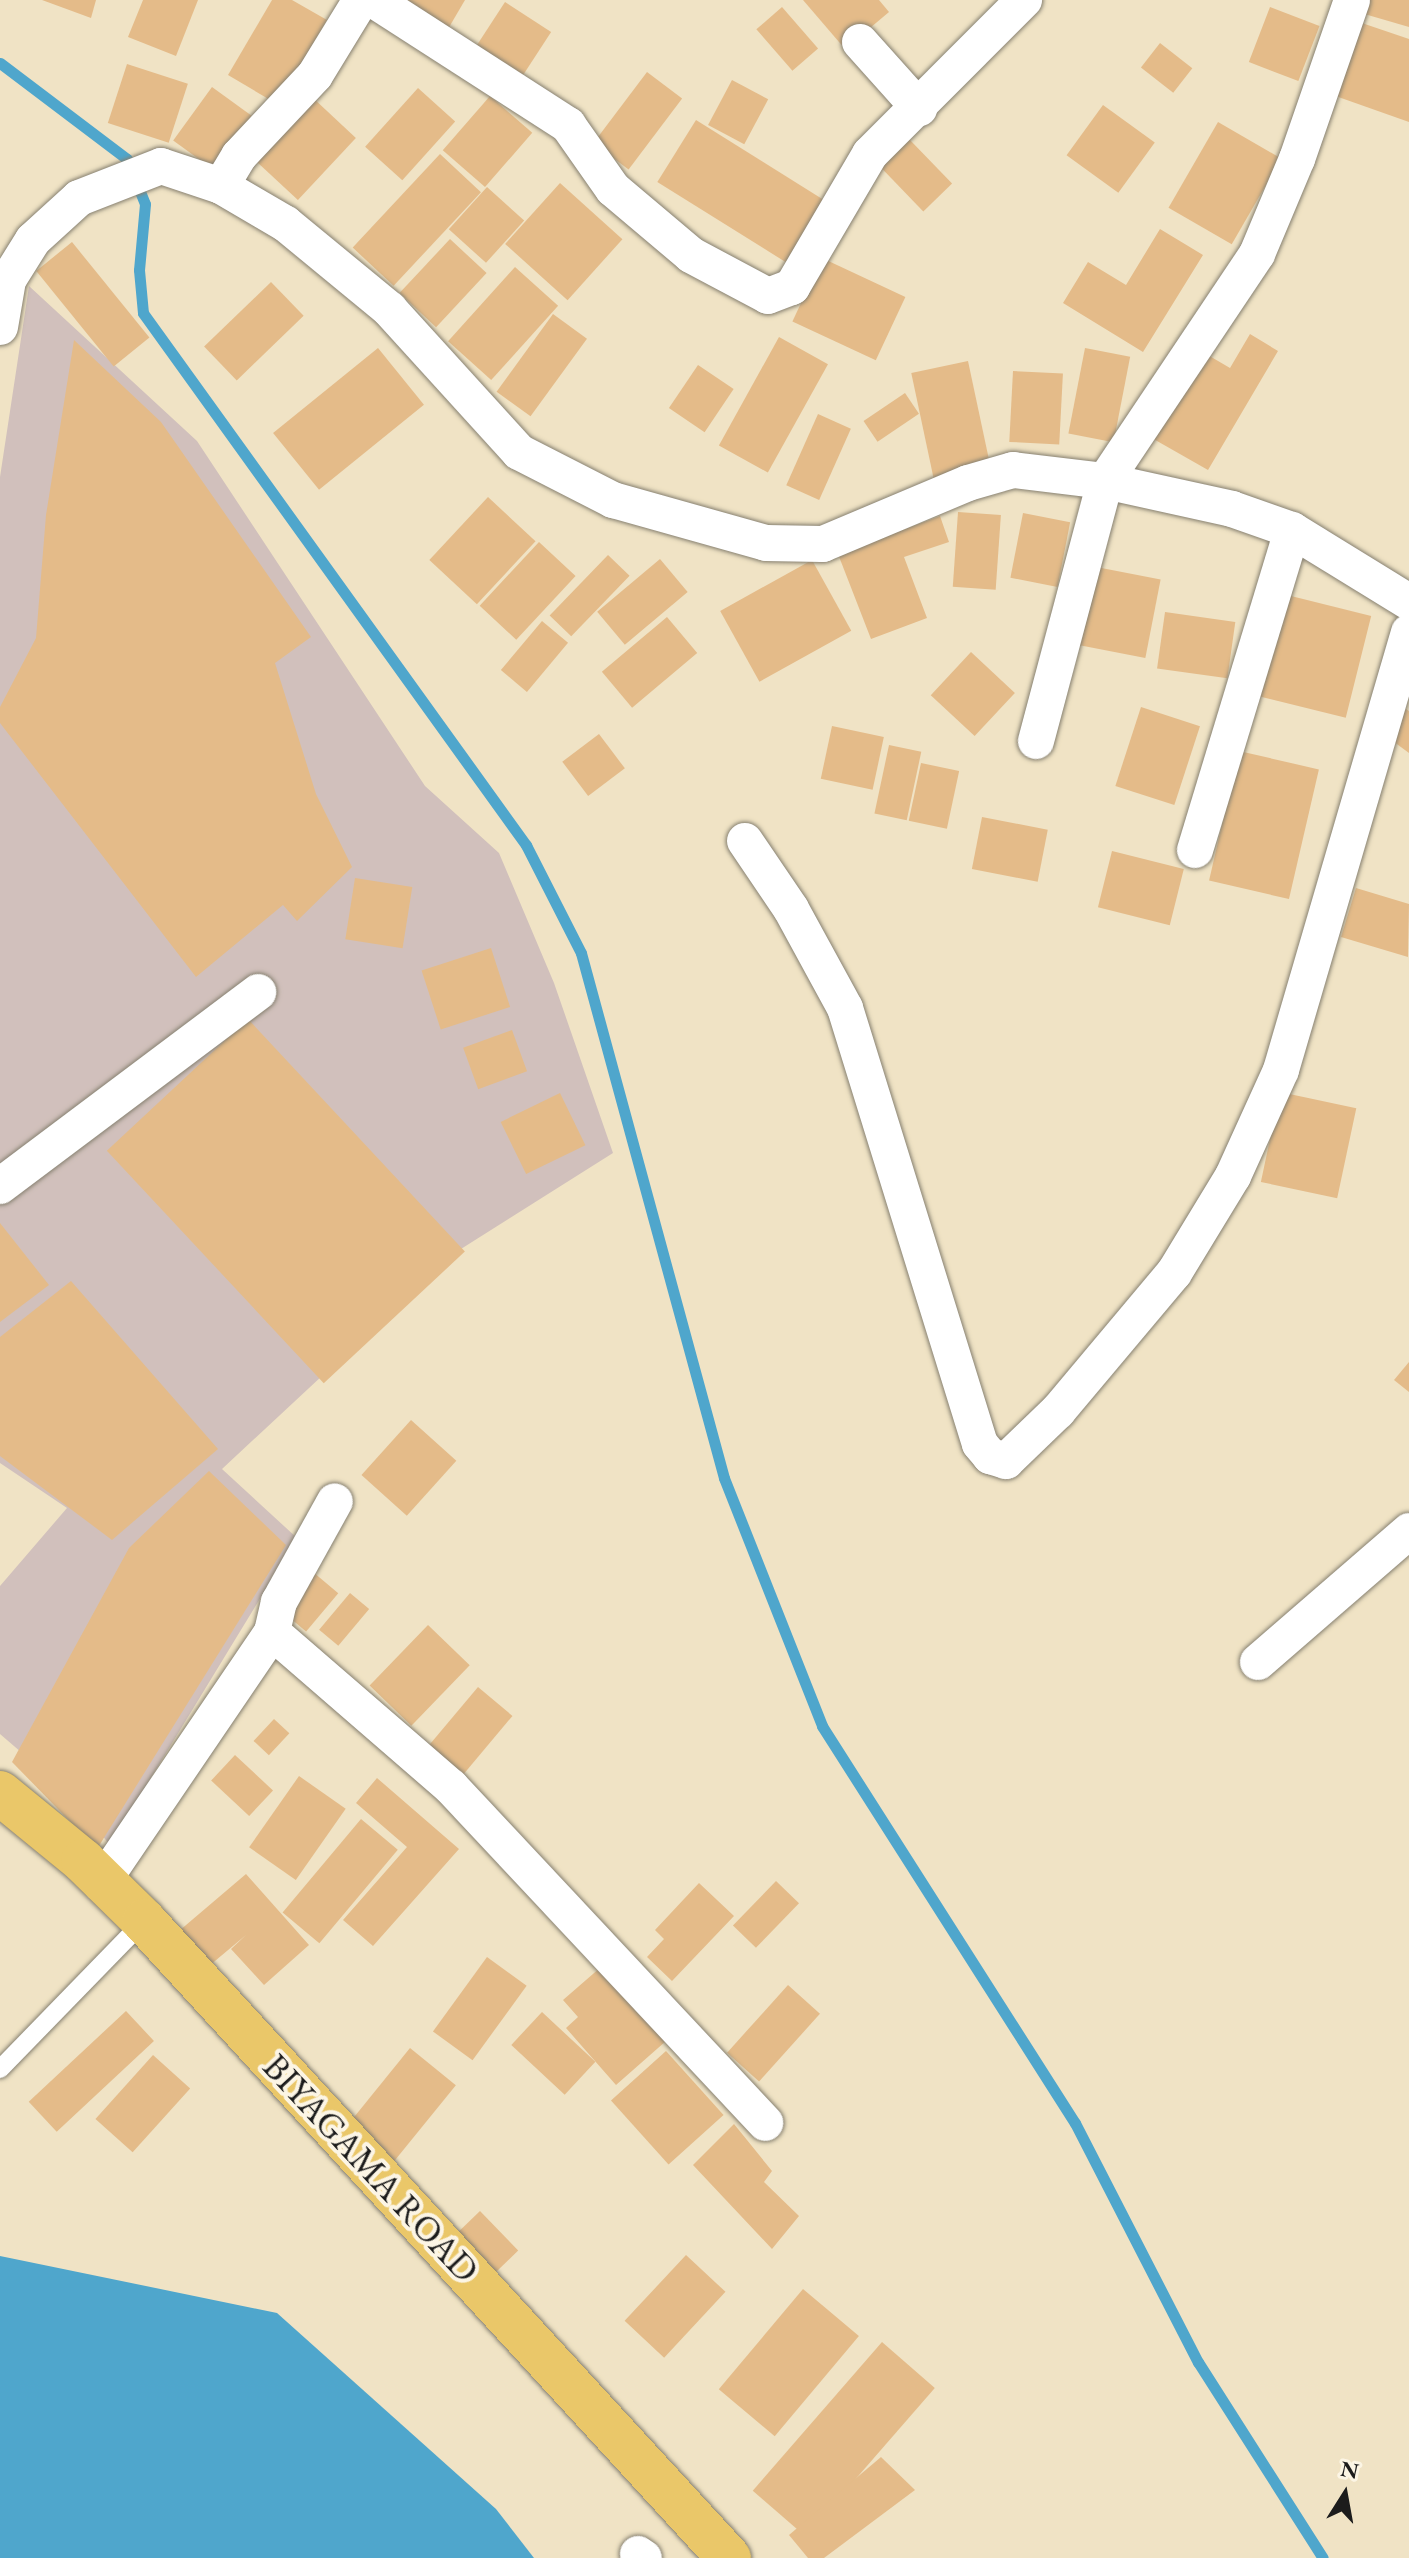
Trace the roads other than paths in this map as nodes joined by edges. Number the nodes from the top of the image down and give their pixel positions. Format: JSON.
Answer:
{"nodes":[{"id":1,"x":361,"y":0,"type":"edge"},
{"id":2,"x":374,"y":0,"type":"edge"},
{"id":3,"x":1024,"y":0,"type":"edge"},
{"id":4,"x":1352,"y":0,"type":"edge"},
{"id":5,"x":860,"y":42,"type":"dead end"},
{"id":6,"x":919,"y":108,"type":"junction"},
{"id":7,"x":221,"y":186,"type":"junction"},
{"id":8,"x":0,"y":327,"type":"edge"},
{"id":9,"x":1105,"y":481,"type":"junction"},
{"id":10,"x":1292,"y":530,"type":"junction"},
{"id":11,"x":1409,"y":602,"type":"edge"},
{"id":12,"x":1409,"y":632,"type":"edge"},
{"id":13,"x":1036,"y":741,"type":"dead end"},
{"id":14,"x":745,"y":841,"type":"dead end"},
{"id":15,"x":1195,"y":850,"type":"dead end"},
{"id":16,"x":258,"y":992,"type":"dead end"},
{"id":17,"x":0,"y":1186,"type":"edge"},
{"id":18,"x":335,"y":1501,"type":"dead end"},
{"id":19,"x":1409,"y":1531,"type":"edge"},
{"id":20,"x":272,"y":1632,"type":"junction"},
{"id":21,"x":1258,"y":1662,"type":"dead end"},
{"id":22,"x":0,"y":1793,"type":"edge"},
{"id":23,"x":101,"y":1884,"type":"junction"},
{"id":24,"x":144,"y":1921,"type":"junction"},
{"id":25,"x":0,"y":2069,"type":"edge"},
{"id":26,"x":765,"y":2123,"type":"dead end"},
{"id":27,"x":729,"y":2558,"type":"edge"}],
"edges":[{"from":1,"to":7,"type":"street"},
{"from":2,"to":6,"type":"street"},
{"from":3,"to":6,"type":"street"},
{"from":4,"to":9,"type":"street"},
{"from":5,"to":6,"type":"street"},
{"from":7,"to":8,"type":"street"},
{"from":7,"to":9,"type":"street"},
{"from":9,"to":10,"type":"street"},
{"from":9,"to":13,"type":"street"},
{"from":10,"to":11,"type":"street"},
{"from":10,"to":15,"type":"street"},
{"from":12,"to":14,"type":"street"},
{"from":16,"to":17,"type":"street"},
{"from":18,"to":20,"type":"street"},
{"from":19,"to":21,"type":"street"},
{"from":20,"to":23,"type":"street"},
{"from":20,"to":26,"type":"street"},
{"from":22,"to":23,"type":"main road","name":"BIYAGAMA ROAD"},
{"from":23,"to":24,"type":"main road","name":"BIYAGAMA ROAD"},
{"from":24,"to":25,"type":"lane"},
{"from":24,"to":27,"type":"main road","name":"BIYAGAMA ROAD"}]}
